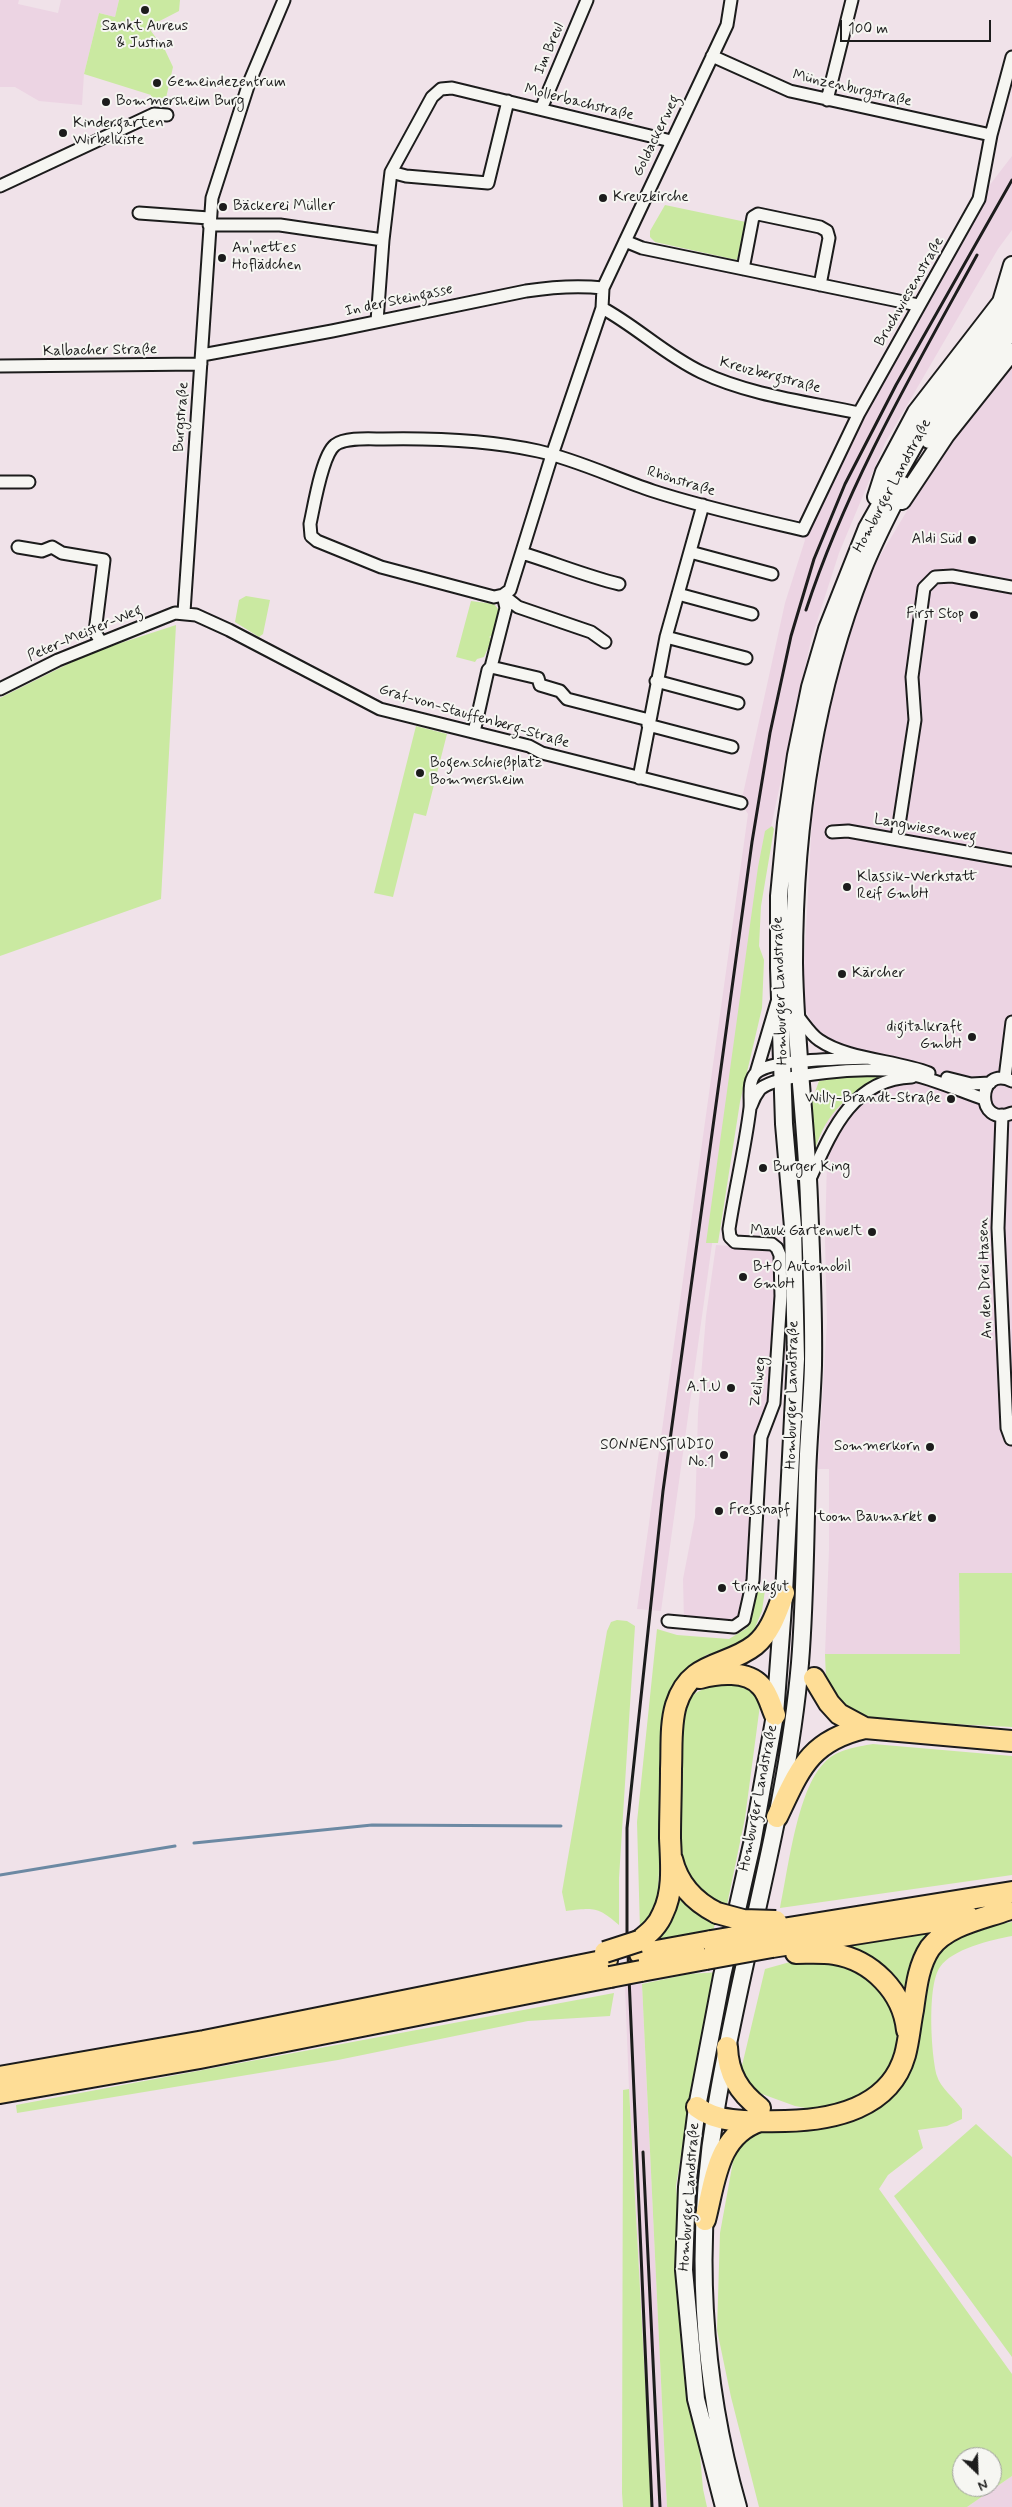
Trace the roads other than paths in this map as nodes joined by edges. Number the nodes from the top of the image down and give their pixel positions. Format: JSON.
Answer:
{"nodes":[{"id":1,"x":284,"y":0,"type":"edge"},
{"id":2,"x":587,"y":0,"type":"edge"},
{"id":3,"x":731,"y":0,"type":"edge"},
{"id":4,"x":852,"y":0,"type":"edge"},
{"id":5,"x":712,"y":56,"type":"junction"},
{"id":6,"x":1012,"y":57,"type":"edge"},
{"id":7,"x":827,"y":100,"type":"junction"},
{"id":8,"x":508,"y":101,"type":"junction"},
{"id":9,"x":541,"y":109,"type":"junction"},
{"id":10,"x":167,"y":115,"type":"dead end"},
{"id":11,"x":991,"y":135,"type":"junction"},
{"id":12,"x":672,"y":141,"type":"junction"},
{"id":13,"x":391,"y":172,"type":"junction"},
{"id":14,"x":0,"y":186,"type":"edge"},
{"id":15,"x":139,"y":214,"type":"dead end"},
{"id":16,"x":209,"y":221,"type":"junction"},
{"id":17,"x":383,"y":240,"type":"junction"},
{"id":18,"x":625,"y":241,"type":"junction"},
{"id":19,"x":1012,"y":265,"type":"edge"},
{"id":20,"x":743,"y":269,"type":"junction"},
{"id":21,"x":820,"y":285,"type":"junction"},
{"id":22,"x":603,"y":288,"type":"junction"},
{"id":23,"x":1008,"y":302,"type":"edge"},
{"id":24,"x":918,"y":305,"type":"junction"},
{"id":25,"x":602,"y":308,"type":"junction"},
{"id":26,"x":377,"y":322,"type":"junction"},
{"id":27,"x":1007,"y":337,"type":"edge"},
{"id":28,"x":201,"y":360,"type":"junction"},
{"id":29,"x":0,"y":366,"type":"edge"},
{"id":30,"x":859,"y":414,"type":"junction"},
{"id":31,"x":552,"y":455,"type":"junction"},
{"id":32,"x":0,"y":482,"type":"edge"},
{"id":33,"x":29,"y":482,"type":"dead end"},
{"id":34,"x":704,"y":505,"type":"junction"},
{"id":35,"x":803,"y":530,"type":"joint"},
{"id":36,"x":872,"y":532,"type":"junction"},
{"id":37,"x":18,"y":546,"type":"dead end"},
{"id":38,"x":690,"y":552,"type":"junction"},
{"id":39,"x":522,"y":553,"type":"junction"},
{"id":40,"x":772,"y":574,"type":"dead end"},
{"id":41,"x":619,"y":584,"type":"dead end"},
{"id":42,"x":1012,"y":587,"type":"edge"},
{"id":43,"x":678,"y":594,"type":"junction"},
{"id":44,"x":503,"y":596,"type":"junction"},
{"id":45,"x":184,"y":612,"type":"junction"},
{"id":46,"x":752,"y":614,"type":"dead end"},
{"id":47,"x":666,"y":637,"type":"junction"},
{"id":48,"x":101,"y":642,"type":"junction"},
{"id":49,"x":606,"y":642,"type":"dead end"},
{"id":50,"x":746,"y":658,"type":"dead end"},
{"id":51,"x":491,"y":667,"type":"junction"},
{"id":52,"x":656,"y":681,"type":"junction"},
{"id":53,"x":0,"y":689,"type":"edge"},
{"id":54,"x":738,"y":703,"type":"dead end"},
{"id":55,"x":649,"y":722,"type":"junction"},
{"id":56,"x":474,"y":732,"type":"junction"},
{"id":57,"x":732,"y":747,"type":"dead end"},
{"id":58,"x":639,"y":778,"type":"junction"},
{"id":59,"x":741,"y":803,"type":"dead end"},
{"id":60,"x":832,"y":832,"type":"dead end"},
{"id":61,"x":897,"y":838,"type":"junction"},
{"id":62,"x":1012,"y":860,"type":"edge"},
{"id":63,"x":779,"y":996,"type":"junction"},
{"id":64,"x":796,"y":1014,"type":"junction"},
{"id":65,"x":1012,"y":1022,"type":"edge"},
{"id":66,"x":866,"y":1058,"type":"junction"},
{"id":67,"x":792,"y":1071,"type":"junction"},
{"id":68,"x":756,"y":1073,"type":"junction"},
{"id":69,"x":921,"y":1077,"type":"junction"},
{"id":70,"x":1009,"y":1079,"type":"edge"},
{"id":71,"x":990,"y":1083,"type":"junction"},
{"id":72,"x":984,"y":1099,"type":"junction"},
{"id":73,"x":750,"y":1107,"type":"junction"},
{"id":74,"x":1007,"y":1114,"type":"edge"},
{"id":75,"x":808,"y":1183,"type":"junction"},
{"id":76,"x":1011,"y":1439,"type":"dead end"},
{"id":77,"x":784,"y":1593,"type":"junction"},
{"id":78,"x":803,"y":1613,"type":"junction"},
{"id":79,"x":668,"y":1621,"type":"dead end"},
{"id":80,"x":814,"y":1678,"type":"joint"},
{"id":81,"x":688,"y":1686,"type":"junction"},
{"id":82,"x":775,"y":1715,"type":"junction"},
{"id":83,"x":865,"y":1728,"type":"junction"},
{"id":84,"x":1012,"y":1741,"type":"edge"},
{"id":85,"x":777,"y":1817,"type":"junction"},
{"id":86,"x":672,"y":1857,"type":"junction"},
{"id":87,"x":1010,"y":1903,"type":"edge"},
{"id":88,"x":774,"y":1938,"type":"junction"},
{"id":89,"x":708,"y":1950,"type":"junction"},
{"id":90,"x":640,"y":1956,"type":"junction"},
{"id":91,"x":607,"y":1963,"type":"junction"},
{"id":92,"x":908,"y":2038,"type":"junction"},
{"id":93,"x":727,"y":2047,"type":"junction"},
{"id":94,"x":0,"y":2077,"type":"edge"},
{"id":95,"x":0,"y":2093,"type":"edge"},
{"id":96,"x":696,"y":2107,"type":"junction"},
{"id":97,"x":716,"y":2111,"type":"junction"},
{"id":98,"x":761,"y":2114,"type":"junction"},
{"id":99,"x":705,"y":2220,"type":"junction"},
{"id":100,"x":724,"y":2507,"type":"edge"},
{"id":101,"x":738,"y":2507,"type":"edge"}],
"edges":[{"from":1,"to":16,"type":"street","name":"Burgstraße"},
{"from":2,"to":9,"type":"street","name":"Im Breul"},
{"from":3,"to":5,"type":"street","name":"Goldackerweg"},
{"from":4,"to":7,"type":"street"},
{"from":5,"to":7,"type":"street","name":"Münzenburgstraße"},
{"from":5,"to":12,"type":"street","name":"Goldackerweg"},
{"from":6,"to":11,"type":"street","name":"Bruchwiesenstraße"},
{"from":7,"to":11,"type":"street","name":"Münzenburgstraße"},
{"from":8,"to":9,"type":"street","name":"Mollerbachstraße"},
{"from":8,"to":13,"type":"street","name":"Mollerbachstraße"},
{"from":8,"to":13,"type":"street","name":"Mollerbachstraße"},
{"from":9,"to":12,"type":"street","name":"Mollerbachstraße"},
{"from":10,"to":14,"type":"street"},
{"from":11,"to":24,"type":"street","name":"Bruchwiesenstraße"},
{"from":12,"to":18,"type":"street","name":"Goldackerweg"},
{"from":13,"to":17,"type":"street","name":"Mollerbachstraße"},
{"from":15,"to":16,"type":"street"},
{"from":16,"to":17,"type":"street"},
{"from":16,"to":28,"type":"street","name":"Burgstraße"},
{"from":17,"to":26,"type":"street","name":"Mollerbachstraße"},
{"from":18,"to":20,"type":"street"},
{"from":18,"to":22,"type":"street","name":"Goldackerweg"},
{"from":19,"to":23,"type":"main road"},
{"from":20,"to":21,"type":"street"},
{"from":20,"to":21,"type":"street"},
{"from":21,"to":24,"type":"street"},
{"from":22,"to":25,"type":"street","name":"Goldackerweg"},
{"from":22,"to":26,"type":"street","name":"In der Steingasse"},
{"from":23,"to":27,"type":"main road"},
{"from":23,"to":36,"type":"main road"},
{"from":24,"to":30,"type":"street","name":"Bruchwiesenstraße"},
{"from":25,"to":30,"type":"street","name":"Kreuzbergstraße"},
{"from":25,"to":31,"type":"street","name":"Goldackerweg"},
{"from":26,"to":28,"type":"street","name":"In der Steingasse"},
{"from":27,"to":36,"type":"main road"},
{"from":27,"to":36,"type":"main road","name":"Homburger Landstraße"},
{"from":28,"to":29,"type":"street","name":"Kalbacher Straße"},
{"from":28,"to":45,"type":"street","name":"Burgstraße"},
{"from":30,"to":35,"type":"street","name":"Bruchwiesenstraße"},
{"from":31,"to":34,"type":"street","name":"Rhönstraße"},
{"from":31,"to":39,"type":"street","name":"Goldackerweg"},
{"from":31,"to":44,"type":"street","name":"Rhönstraße"},
{"from":32,"to":33,"type":"street"},
{"from":34,"to":35,"type":"street","name":"Rhönstraße"},
{"from":34,"to":38,"type":"street"},
{"from":36,"to":63,"type":"main road","name":"Homburger Landstraße"},
{"from":36,"to":64,"type":"main road","name":"Homburger Landstraße"},
{"from":37,"to":48,"type":"street"},
{"from":38,"to":40,"type":"street"},
{"from":38,"to":43,"type":"street"},
{"from":39,"to":41,"type":"street"},
{"from":39,"to":44,"type":"street","name":"Goldackerweg"},
{"from":42,"to":61,"type":"street"},
{"from":43,"to":46,"type":"street"},
{"from":43,"to":47,"type":"street"},
{"from":44,"to":49,"type":"street"},
{"from":44,"to":51,"type":"street"},
{"from":45,"to":48,"type":"street","name":"Peter-Meister-Weg"},
{"from":45,"to":56,"type":"street","name":"Graf-von-Stauffenberg-Straße"},
{"from":47,"to":50,"type":"street"},
{"from":47,"to":52,"type":"street"},
{"from":48,"to":53,"type":"street","name":"Peter-Meister-Weg"},
{"from":51,"to":55,"type":"street"},
{"from":51,"to":56,"type":"street"},
{"from":52,"to":54,"type":"street"},
{"from":52,"to":55,"type":"street"},
{"from":55,"to":57,"type":"street"},
{"from":55,"to":58,"type":"street"},
{"from":56,"to":58,"type":"street","name":"Graf-von-Stauffenberg-Straße"},
{"from":58,"to":59,"type":"street","name":"Graf-von-Stauffenberg-Straße"},
{"from":60,"to":61,"type":"street","name":"Langwiesenweg"},
{"from":61,"to":62,"type":"street","name":"Langwiesenweg"},
{"from":63,"to":67,"type":"main road","name":"Homburger Landstraße"},
{"from":63,"to":68,"type":"street","name":"Zeilweg"},
{"from":64,"to":66,"type":"street"},
{"from":64,"to":67,"type":"main road","name":"Homburger Landstraße"},
{"from":65,"to":70,"type":"street"},
{"from":66,"to":67,"type":"street"},
{"from":66,"to":71,"type":"street"},
{"from":67,"to":68,"type":"street"},
{"from":67,"to":69,"type":"street"},
{"from":67,"to":73,"type":"street","name":"Zeilweg"},
{"from":67,"to":75,"type":"main road","name":"Homburger Landstraße"},
{"from":67,"to":77,"type":"main road","name":"Homburger Landstraße"},
{"from":68,"to":73,"type":"street","name":"Zeilweg"},
{"from":69,"to":72,"type":"street"},
{"from":69,"to":75,"type":"street"},
{"from":70,"to":71,"type":"street"},
{"from":71,"to":72,"type":"street"},
{"from":72,"to":74,"type":"street"},
{"from":73,"to":79,"type":"street","name":"Zeilweg"},
{"from":74,"to":76,"type":"street","name":"An den Drei Hasen"},
{"from":75,"to":78,"type":"main road","name":"Homburger Landstraße"},
{"from":77,"to":81,"type":"highway"},
{"from":77,"to":82,"type":"main road","name":"Homburger Landstraße"},
{"from":78,"to":80,"type":"main road"},
{"from":78,"to":85,"type":"main road","name":"Homburger Landstraße"},
{"from":80,"to":83,"type":"highway"},
{"from":81,"to":82,"type":"highway"},
{"from":81,"to":86,"type":"highway"},
{"from":82,"to":96,"type":"main road","name":"Homburger Landstraße"},
{"from":83,"to":84,"type":"highway"},
{"from":83,"to":85,"type":"highway"},
{"from":85,"to":93,"type":"main road","name":"Homburger Landstraße"},
{"from":86,"to":88,"type":"highway","bridge":true},
{"from":86,"to":90,"type":"highway"},
{"from":87,"to":88,"type":"highway"},
{"from":87,"to":88,"type":"highway"},
{"from":87,"to":92,"type":"highway"},
{"from":88,"to":89,"type":"highway","bridge":true},
{"from":88,"to":89,"type":"highway","bridge":true},
{"from":88,"to":92,"type":"highway"},
{"from":89,"to":90,"type":"highway"},
{"from":90,"to":91,"type":"highway","bridge":true},
{"from":90,"to":91,"type":"highway","bridge":true},
{"from":91,"to":94,"type":"highway"},
{"from":91,"to":95,"type":"highway"},
{"from":92,"to":98,"type":"highway"},
{"from":93,"to":97,"type":"main road","name":"Homburger Landstraße"},
{"from":93,"to":98,"type":"highway"},
{"from":96,"to":97,"type":"highway"},
{"from":96,"to":100,"type":"main road","name":"Homburger Landstraße"},
{"from":97,"to":98,"type":"highway"},
{"from":97,"to":99,"type":"main road","name":"Homburger Landstraße"},
{"from":98,"to":99,"type":"highway"},
{"from":99,"to":101,"type":"main road","name":"Homburger Landstraße"}]}
